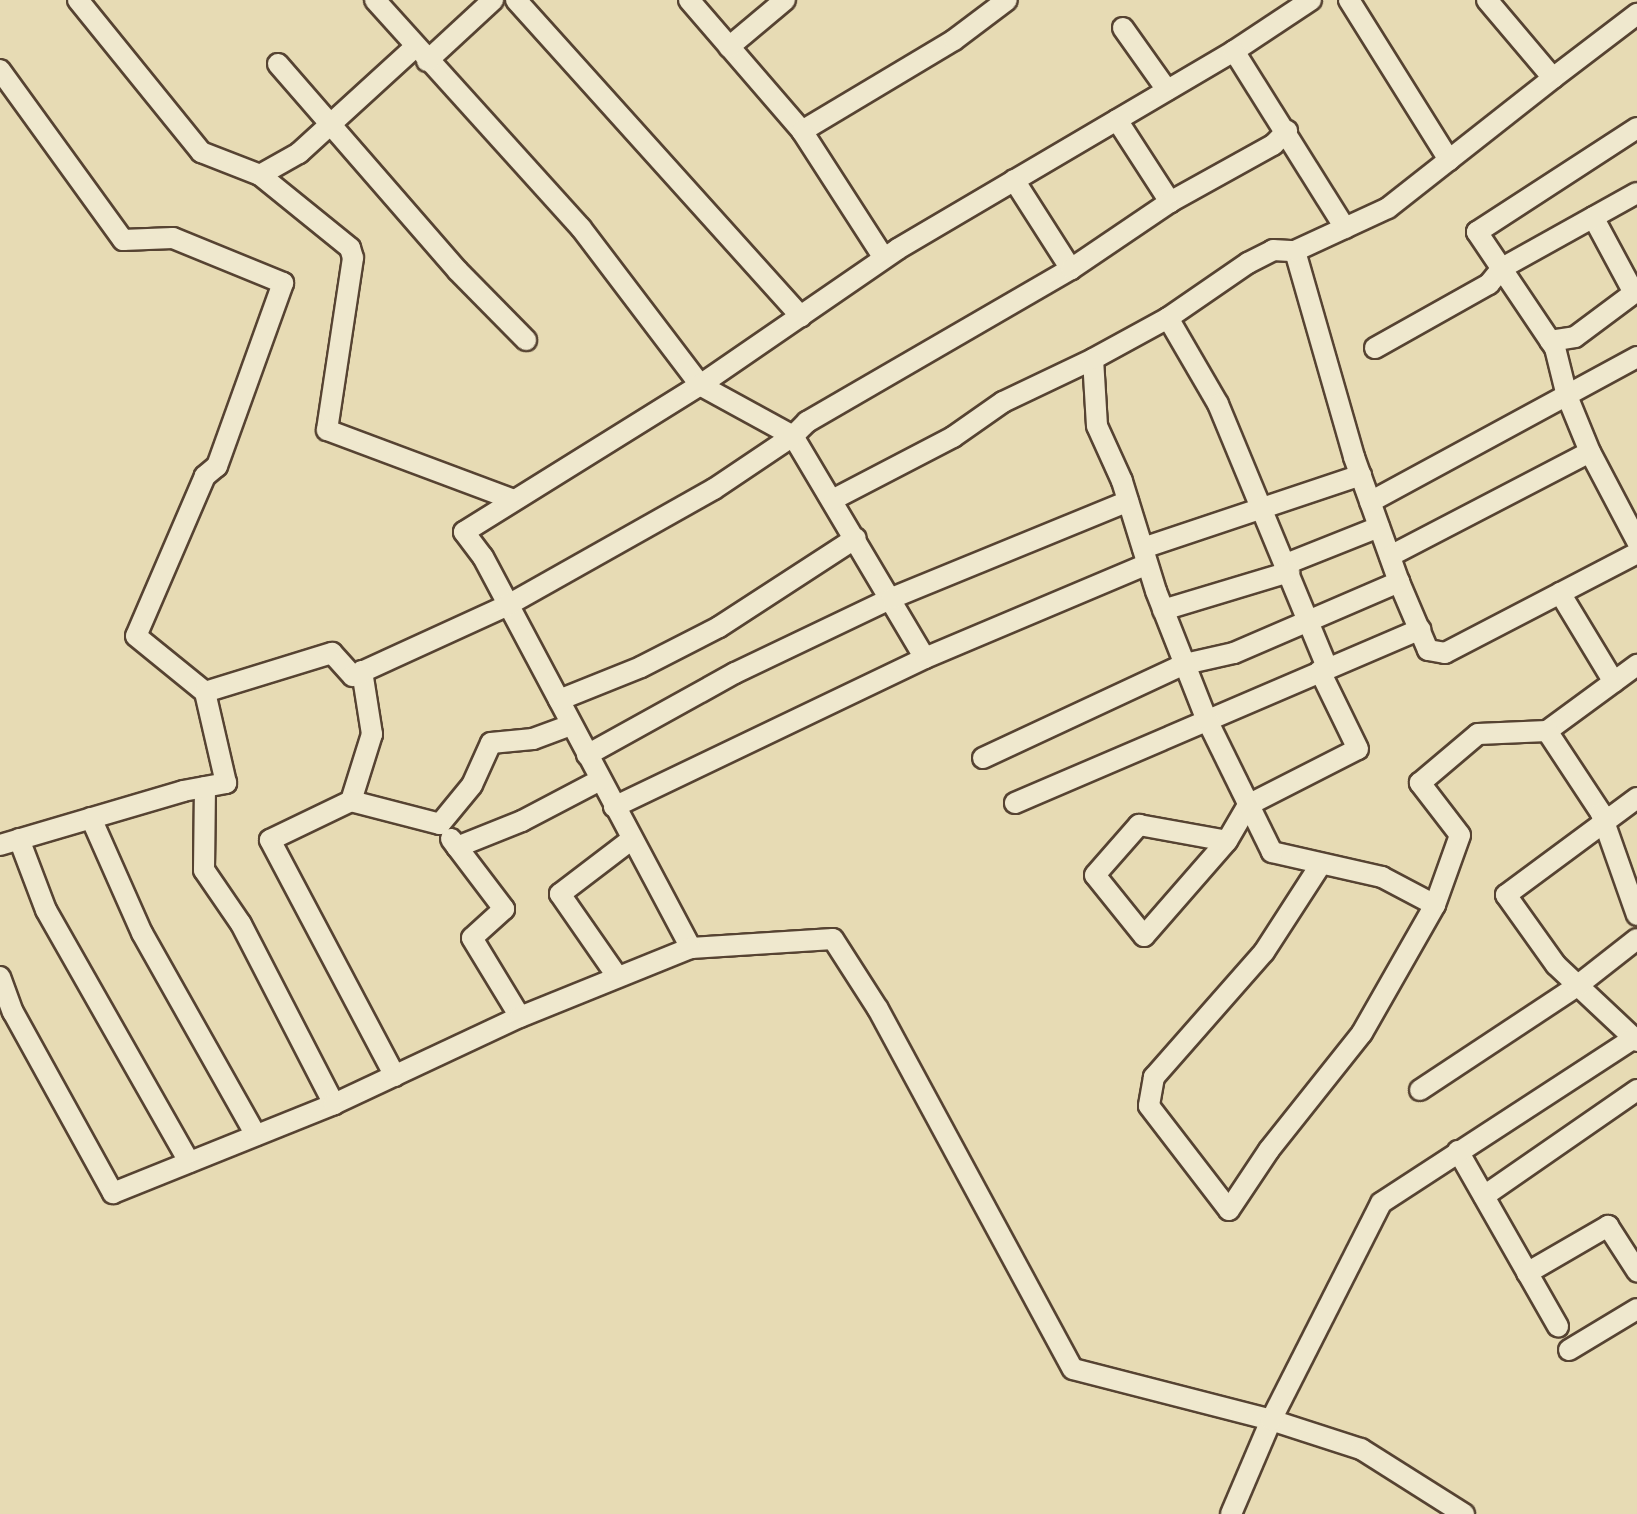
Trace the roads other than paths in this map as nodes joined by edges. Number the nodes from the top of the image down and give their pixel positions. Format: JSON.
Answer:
{"nodes":[{"id":1,"x":78,"y":0,"type":"edge"},
{"id":2,"x":375,"y":0,"type":"edge"},
{"id":3,"x":493,"y":0,"type":"edge"},
{"id":4,"x":516,"y":0,"type":"edge"},
{"id":5,"x":689,"y":0,"type":"edge"},
{"id":6,"x":785,"y":0,"type":"edge"},
{"id":7,"x":1311,"y":0,"type":"edge"},
{"id":8,"x":1349,"y":0,"type":"edge"},
{"id":9,"x":1487,"y":0,"type":"edge"},
{"id":10,"x":1005,"y":1,"type":"edge"},
{"id":11,"x":1637,"y":14,"type":"edge"},
{"id":12,"x":1123,"y":28,"type":"dead end"},
{"id":13,"x":729,"y":47,"type":"junction"},
{"id":14,"x":1234,"y":51,"type":"junction"},
{"id":15,"x":421,"y":54,"type":"junction"},
{"id":16,"x":278,"y":64,"type":"dead end"},
{"id":17,"x":0,"y":70,"type":"edge"},
{"id":18,"x":1553,"y":78,"type":"junction"},
{"id":19,"x":1167,"y":90,"type":"junction"},
{"id":20,"x":1117,"y":120,"type":"junction"},
{"id":21,"x":329,"y":125,"type":"junction"},
{"id":22,"x":1637,"y":128,"type":"edge"},
{"id":23,"x":802,"y":131,"type":"junction"},
{"id":24,"x":1287,"y":131,"type":"junction"},
{"id":25,"x":1449,"y":160,"type":"junction"},
{"id":26,"x":260,"y":175,"type":"junction"},
{"id":27,"x":1014,"y":180,"type":"junction"},
{"id":28,"x":1637,"y":193,"type":"edge"},
{"id":29,"x":1170,"y":202,"type":"junction"},
{"id":30,"x":1593,"y":217,"type":"junction"},
{"id":31,"x":1345,"y":228,"type":"junction"},
{"id":32,"x":1295,"y":251,"type":"junction"},
{"id":33,"x":884,"y":258,"type":"junction"},
{"id":34,"x":1502,"y":268,"type":"junction"},
{"id":35,"x":1071,"y":269,"type":"junction"},
{"id":36,"x":1636,"y":295,"type":"edge"},
{"id":37,"x":801,"y":316,"type":"junction"},
{"id":38,"x":1168,"y":318,"type":"junction"},
{"id":39,"x":526,"y":340,"type":"dead end"},
{"id":40,"x":1550,"y":341,"type":"junction"},
{"id":41,"x":1375,"y":348,"type":"dead end"},
{"id":42,"x":1637,"y":357,"type":"edge"},
{"id":43,"x":1093,"y":359,"type":"junction"},
{"id":44,"x":700,"y":385,"type":"junction"},
{"id":45,"x":1567,"y":396,"type":"junction"},
{"id":46,"x":793,"y":436,"type":"junction"},
{"id":47,"x":1590,"y":452,"type":"junction"},
{"id":48,"x":1361,"y":475,"type":"junction"},
{"id":49,"x":512,"y":499,"type":"junction"},
{"id":50,"x":834,"y":499,"type":"junction"},
{"id":51,"x":1128,"y":501,"type":"junction"},
{"id":52,"x":1370,"y":502,"type":"junction"},
{"id":53,"x":1262,"y":508,"type":"junction"},
{"id":54,"x":1379,"y":527,"type":"junction"},
{"id":55,"x":856,"y":538,"type":"junction"},
{"id":56,"x":1636,"y":542,"type":"edge"},
{"id":57,"x":1145,"y":556,"type":"junction"},
{"id":58,"x":1390,"y":556,"type":"junction"},
{"id":59,"x":1288,"y":568,"type":"junction"},
{"id":60,"x":1399,"y":582,"type":"junction"},
{"id":61,"x":1560,"y":593,"type":"junction"},
{"id":62,"x":892,"y":598,"type":"junction"},
{"id":63,"x":508,"y":605,"type":"junction"},
{"id":64,"x":1163,"y":610,"type":"junction"},
{"id":65,"x":1308,"y":621,"type":"junction"},
{"id":66,"x":1420,"y":629,"type":"junction"},
{"id":67,"x":925,"y":658,"type":"junction"},
{"id":68,"x":1185,"y":664,"type":"junction"},
{"id":69,"x":1637,"y":665,"type":"edge"},
{"id":70,"x":1323,"y":669,"type":"junction"},
{"id":71,"x":362,"y":671,"type":"junction"},
{"id":72,"x":1614,"y":682,"type":"junction"},
{"id":73,"x":205,"y":692,"type":"junction"},
{"id":74,"x":559,"y":700,"type":"junction"},
{"id":75,"x":1206,"y":718,"type":"junction"},
{"id":76,"x":571,"y":725,"type":"junction"},
{"id":77,"x":1547,"y":731,"type":"junction"},
{"id":78,"x":587,"y":755,"type":"junction"},
{"id":79,"x":983,"y":758,"type":"dead end"},
{"id":80,"x":600,"y":780,"type":"junction"},
{"id":81,"x":205,"y":787,"type":"junction"},
{"id":82,"x":1637,"y":798,"type":"edge"},
{"id":83,"x":351,"y":801,"type":"junction"},
{"id":84,"x":1015,"y":803,"type":"dead end"},
{"id":85,"x":1248,"y":805,"type":"junction"},
{"id":86,"x":614,"y":807,"type":"junction"},
{"id":87,"x":91,"y":818,"type":"junction"},
{"id":88,"x":1604,"y":821,"type":"junction"},
{"id":89,"x":440,"y":824,"type":"junction"},
{"id":90,"x":631,"y":840,"type":"junction"},
{"id":91,"x":1227,"y":841,"type":"junction"},
{"id":92,"x":9,"y":842,"type":"edge"},
{"id":93,"x":457,"y":847,"type":"junction"},
{"id":94,"x":1321,"y":864,"type":"junction"},
{"id":95,"x":1435,"y":905,"type":"junction"},
{"id":96,"x":1637,"y":915,"type":"edge"},
{"id":97,"x":1637,"y":939,"type":"edge"},
{"id":98,"x":691,"y":948,"type":"junction"},
{"id":99,"x":617,"y":976,"type":"junction"},
{"id":100,"x":0,"y":977,"type":"edge"},
{"id":101,"x":1577,"y":986,"type":"junction"},
{"id":102,"x":520,"y":1017,"type":"junction"},
{"id":103,"x":1635,"y":1040,"type":"edge"},
{"id":104,"x":395,"y":1076,"type":"junction"},
{"id":105,"x":1420,"y":1090,"type":"dead end"},
{"id":106,"x":1637,"y":1090,"type":"edge"},
{"id":107,"x":334,"y":1104,"type":"junction"},
{"id":108,"x":256,"y":1135,"type":"junction"},
{"id":109,"x":1458,"y":1151,"type":"junction"},
{"id":110,"x":189,"y":1162,"type":"junction"},
{"id":111,"x":1484,"y":1196,"type":"junction"},
{"id":112,"x":1637,"y":1271,"type":"edge"},
{"id":113,"x":1527,"y":1273,"type":"junction"},
{"id":114,"x":1637,"y":1309,"type":"edge"},
{"id":115,"x":1558,"y":1326,"type":"dead end"},
{"id":116,"x":1569,"y":1350,"type":"dead end"},
{"id":117,"x":1271,"y":1420,"type":"junction"},
{"id":118,"x":1231,"y":1514,"type":"edge"},
{"id":119,"x":1464,"y":1514,"type":"edge"}],
"edges":[{"from":1,"to":26,"type":"street"},
{"from":2,"to":15,"type":"street"},
{"from":3,"to":15,"type":"street"},
{"from":4,"to":37,"type":"street"},
{"from":5,"to":13,"type":"street"},
{"from":6,"to":13,"type":"street"},
{"from":7,"to":14,"type":"street"},
{"from":8,"to":25,"type":"street"},
{"from":9,"to":18,"type":"street"},
{"from":10,"to":23,"type":"street"},
{"from":11,"to":18,"type":"street"},
{"from":12,"to":19,"type":"street"},
{"from":13,"to":23,"type":"street"},
{"from":14,"to":19,"type":"street"},
{"from":14,"to":24,"type":"street"},
{"from":15,"to":21,"type":"street"},
{"from":15,"to":44,"type":"street"},
{"from":16,"to":21,"type":"street"},
{"from":17,"to":73,"type":"street"},
{"from":18,"to":25,"type":"street"},
{"from":19,"to":20,"type":"street"},
{"from":20,"to":27,"type":"street"},
{"from":20,"to":29,"type":"street"},
{"from":21,"to":26,"type":"street"},
{"from":21,"to":39,"type":"street"},
{"from":22,"to":34,"type":"street"},
{"from":23,"to":33,"type":"street"},
{"from":24,"to":29,"type":"street"},
{"from":24,"to":31,"type":"street"},
{"from":25,"to":31,"type":"street"},
{"from":26,"to":49,"type":"street"},
{"from":27,"to":33,"type":"street"},
{"from":27,"to":35,"type":"street"},
{"from":28,"to":30,"type":"street"},
{"from":29,"to":35,"type":"street"},
{"from":30,"to":34,"type":"street"},
{"from":30,"to":36,"type":"street"},
{"from":31,"to":32,"type":"street"},
{"from":32,"to":38,"type":"street"},
{"from":32,"to":48,"type":"street"},
{"from":33,"to":37,"type":"street"},
{"from":34,"to":40,"type":"street"},
{"from":34,"to":41,"type":"street"},
{"from":35,"to":46,"type":"street"},
{"from":36,"to":40,"type":"street"},
{"from":37,"to":44,"type":"street"},
{"from":38,"to":43,"type":"street"},
{"from":38,"to":53,"type":"street"},
{"from":40,"to":45,"type":"street"},
{"from":42,"to":45,"type":"street"},
{"from":43,"to":50,"type":"street"},
{"from":43,"to":51,"type":"street"},
{"from":44,"to":46,"type":"street"},
{"from":44,"to":49,"type":"street"},
{"from":45,"to":47,"type":"street"},
{"from":45,"to":52,"type":"street"},
{"from":46,"to":50,"type":"street"},
{"from":46,"to":63,"type":"street"},
{"from":47,"to":56,"type":"street"},
{"from":47,"to":58,"type":"street"},
{"from":48,"to":52,"type":"street"},
{"from":48,"to":53,"type":"street"},
{"from":49,"to":63,"type":"street"},
{"from":50,"to":55,"type":"street"},
{"from":51,"to":57,"type":"street"},
{"from":51,"to":62,"type":"street"},
{"from":52,"to":54,"type":"street"},
{"from":53,"to":57,"type":"street"},
{"from":53,"to":59,"type":"street"},
{"from":54,"to":58,"type":"street"},
{"from":54,"to":59,"type":"street"},
{"from":55,"to":62,"type":"street"},
{"from":55,"to":74,"type":"street"},
{"from":56,"to":61,"type":"street"},
{"from":57,"to":64,"type":"street"},
{"from":57,"to":67,"type":"street"},
{"from":58,"to":60,"type":"street"},
{"from":59,"to":64,"type":"street"},
{"from":59,"to":65,"type":"street"},
{"from":60,"to":65,"type":"street"},
{"from":60,"to":66,"type":"street"},
{"from":61,"to":66,"type":"street"},
{"from":61,"to":72,"type":"street"},
{"from":62,"to":67,"type":"street"},
{"from":62,"to":78,"type":"street"},
{"from":63,"to":71,"type":"street"},
{"from":63,"to":74,"type":"street"},
{"from":64,"to":68,"type":"street"},
{"from":65,"to":68,"type":"street"},
{"from":65,"to":70,"type":"street"},
{"from":66,"to":70,"type":"street"},
{"from":67,"to":86,"type":"street"},
{"from":68,"to":75,"type":"street"},
{"from":68,"to":79,"type":"street"},
{"from":69,"to":72,"type":"street"},
{"from":70,"to":75,"type":"street"},
{"from":70,"to":85,"type":"street"},
{"from":71,"to":73,"type":"street"},
{"from":71,"to":83,"type":"street"},
{"from":72,"to":77,"type":"street"},
{"from":73,"to":81,"type":"street"},
{"from":74,"to":76,"type":"street"},
{"from":75,"to":84,"type":"street"},
{"from":75,"to":85,"type":"street"},
{"from":76,"to":78,"type":"street"},
{"from":76,"to":89,"type":"street"},
{"from":77,"to":88,"type":"street"},
{"from":77,"to":95,"type":"street"},
{"from":78,"to":80,"type":"street"},
{"from":80,"to":86,"type":"street"},
{"from":80,"to":93,"type":"street"},
{"from":81,"to":87,"type":"street"},
{"from":81,"to":107,"type":"street"},
{"from":82,"to":88,"type":"street"},
{"from":83,"to":89,"type":"street"},
{"from":83,"to":104,"type":"street"},
{"from":85,"to":91,"type":"street"},
{"from":85,"to":94,"type":"street"},
{"from":86,"to":90,"type":"street"},
{"from":87,"to":92,"type":"street"},
{"from":87,"to":108,"type":"street"},
{"from":88,"to":96,"type":"street"},
{"from":88,"to":101,"type":"street"},
{"from":89,"to":93,"type":"street"},
{"from":90,"to":98,"type":"street"},
{"from":90,"to":99,"type":"street"},
{"from":91,"to":91,"type":"street"},
{"from":92,"to":110,"type":"street"},
{"from":93,"to":102,"type":"street"},
{"from":94,"to":95,"type":"street"},
{"from":94,"to":95,"type":"street"},
{"from":97,"to":101,"type":"street"},
{"from":98,"to":99,"type":"street"},
{"from":98,"to":117,"type":"street"},
{"from":99,"to":102,"type":"street"},
{"from":100,"to":110,"type":"street"},
{"from":101,"to":103,"type":"street"},
{"from":101,"to":105,"type":"street"},
{"from":102,"to":104,"type":"street"},
{"from":103,"to":109,"type":"street"},
{"from":104,"to":107,"type":"street"},
{"from":106,"to":111,"type":"street"},
{"from":107,"to":108,"type":"street"},
{"from":108,"to":110,"type":"street"},
{"from":109,"to":111,"type":"street"},
{"from":109,"to":117,"type":"street"},
{"from":111,"to":113,"type":"street"},
{"from":112,"to":113,"type":"street"},
{"from":113,"to":115,"type":"street"},
{"from":114,"to":116,"type":"street"},
{"from":117,"to":118,"type":"street"},
{"from":117,"to":119,"type":"street"}]}
